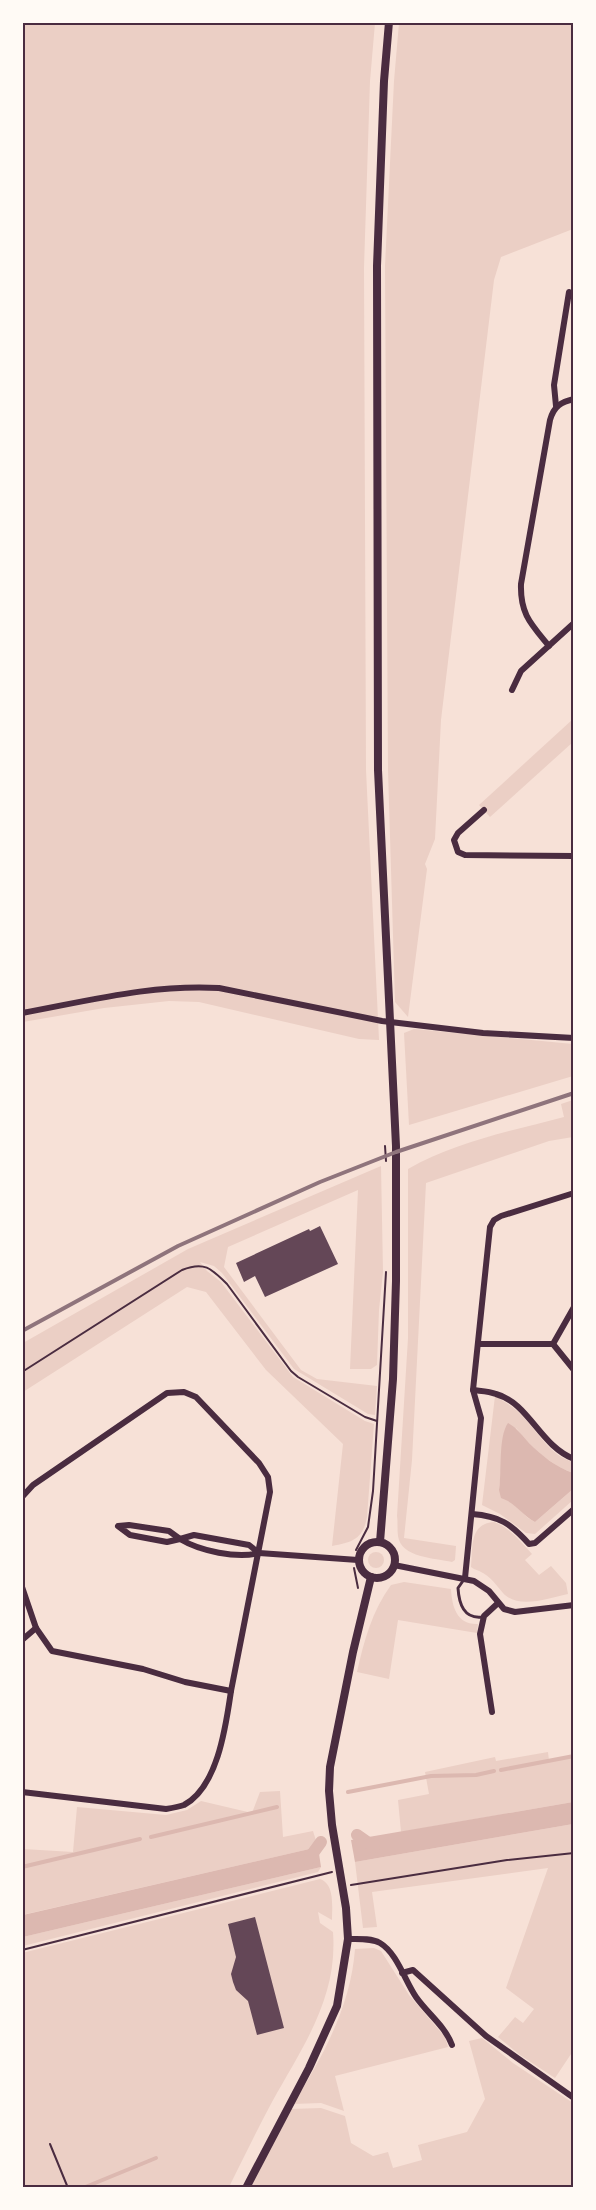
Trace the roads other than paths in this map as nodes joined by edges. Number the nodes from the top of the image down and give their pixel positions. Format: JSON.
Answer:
{"nodes":[{"id":1,"x":389,"y":22,"type":"edge"},
{"id":2,"x":569,"y":292,"type":"dead end"},
{"id":3,"x":573,"y":399,"type":"edge"},
{"id":4,"x":556,"y":406,"type":"junction"},
{"id":5,"x":573,"y":623,"type":"edge"},
{"id":6,"x":549,"y":646,"type":"junction"},
{"id":7,"x":512,"y":690,"type":"dead end"},
{"id":8,"x":484,"y":810,"type":"dead end"},
{"id":9,"x":573,"y":856,"type":"edge"},
{"id":10,"x":22,"y":1013,"type":"edge"},
{"id":11,"x":390,"y":1022,"type":"junction"},
{"id":12,"x":573,"y":1038,"type":"edge"},
{"id":13,"x":570,"y":1194,"type":"edge"},
{"id":14,"x":573,"y":1202,"type":"edge"},
{"id":15,"x":573,"y":1307,"type":"edge"},
{"id":16,"x":478,"y":1344,"type":"junction"},
{"id":17,"x":553,"y":1344,"type":"junction"},
{"id":18,"x":573,"y":1370,"type":"edge"},
{"id":19,"x":472,"y":1390,"type":"junction"},
{"id":20,"x":573,"y":1459,"type":"edge"},
{"id":21,"x":22,"y":1497,"type":"edge"},
{"id":22,"x":573,"y":1509,"type":"edge"},
{"id":23,"x":472,"y":1514,"type":"junction"},
{"id":24,"x":180,"y":1539,"type":"junction"},
{"id":25,"x":380,"y":1542,"type":"junction"},
{"id":26,"x":259,"y":1553,"type":"junction"},
{"id":27,"x":358,"y":1560,"type":"junction"},
{"id":28,"x":394,"y":1565,"type":"junction"},
{"id":29,"x":371,"y":1577,"type":"junction"},
{"id":30,"x":465,"y":1578,"type":"junction"},
{"id":31,"x":22,"y":1587,"type":"edge"},
{"id":32,"x":497,"y":1604,"type":"junction"},
{"id":33,"x":573,"y":1605,"type":"edge"},
{"id":34,"x":573,"y":1613,"type":"edge"},
{"id":35,"x":484,"y":1616,"type":"junction"},
{"id":36,"x":36,"y":1628,"type":"junction"},
{"id":37,"x":22,"y":1640,"type":"edge"},
{"id":38,"x":231,"y":1691,"type":"junction"},
{"id":39,"x":492,"y":1712,"type":"dead end"},
{"id":40,"x":22,"y":1792,"type":"edge"},
{"id":41,"x":348,"y":1939,"type":"junction"},
{"id":42,"x":402,"y":1973,"type":"junction"},
{"id":43,"x":452,"y":2045,"type":"dead end"},
{"id":44,"x":573,"y":2098,"type":"edge"},
{"id":45,"x":246,"y":2187,"type":"edge"}],
"edges":[{"from":1,"to":11,"type":"street"},
{"from":2,"to":4,"type":"street"},
{"from":3,"to":4,"type":"street"},
{"from":4,"to":6,"type":"street"},
{"from":5,"to":6,"type":"street"},
{"from":6,"to":7,"type":"street"},
{"from":8,"to":9,"type":"street"},
{"from":10,"to":11,"type":"street"},
{"from":11,"to":12,"type":"street"},
{"from":11,"to":25,"type":"street"},
{"from":13,"to":14,"type":"street"},
{"from":13,"to":16,"type":"street"},
{"from":15,"to":17,"type":"street"},
{"from":16,"to":17,"type":"street"},
{"from":16,"to":19,"type":"street"},
{"from":17,"to":18,"type":"street"},
{"from":19,"to":20,"type":"street"},
{"from":19,"to":23,"type":"street"},
{"from":21,"to":26,"type":"street"},
{"from":22,"to":23,"type":"street"},
{"from":23,"to":30,"type":"street"},
{"from":24,"to":24,"type":"street"},
{"from":24,"to":26,"type":"street"},
{"from":24,"to":26,"type":"street"},
{"from":25,"to":27,"type":"street"},
{"from":25,"to":28,"type":"street"},
{"from":26,"to":27,"type":"street"},
{"from":26,"to":38,"type":"street"},
{"from":27,"to":29,"type":"street"},
{"from":28,"to":29,"type":"street"},
{"from":28,"to":30,"type":"street"},
{"from":29,"to":41,"type":"street"},
{"from":30,"to":32,"type":"street"},
{"from":30,"to":35,"type":"lane"},
{"from":31,"to":36,"type":"street"},
{"from":32,"to":33,"type":"street"},
{"from":32,"to":35,"type":"street"},
{"from":33,"to":34,"type":"street"},
{"from":35,"to":39,"type":"street"},
{"from":36,"to":37,"type":"street"},
{"from":36,"to":38,"type":"street"},
{"from":38,"to":40,"type":"street"},
{"from":41,"to":42,"type":"street"},
{"from":41,"to":45,"type":"street"},
{"from":42,"to":43,"type":"street"},
{"from":42,"to":44,"type":"street"}]}
